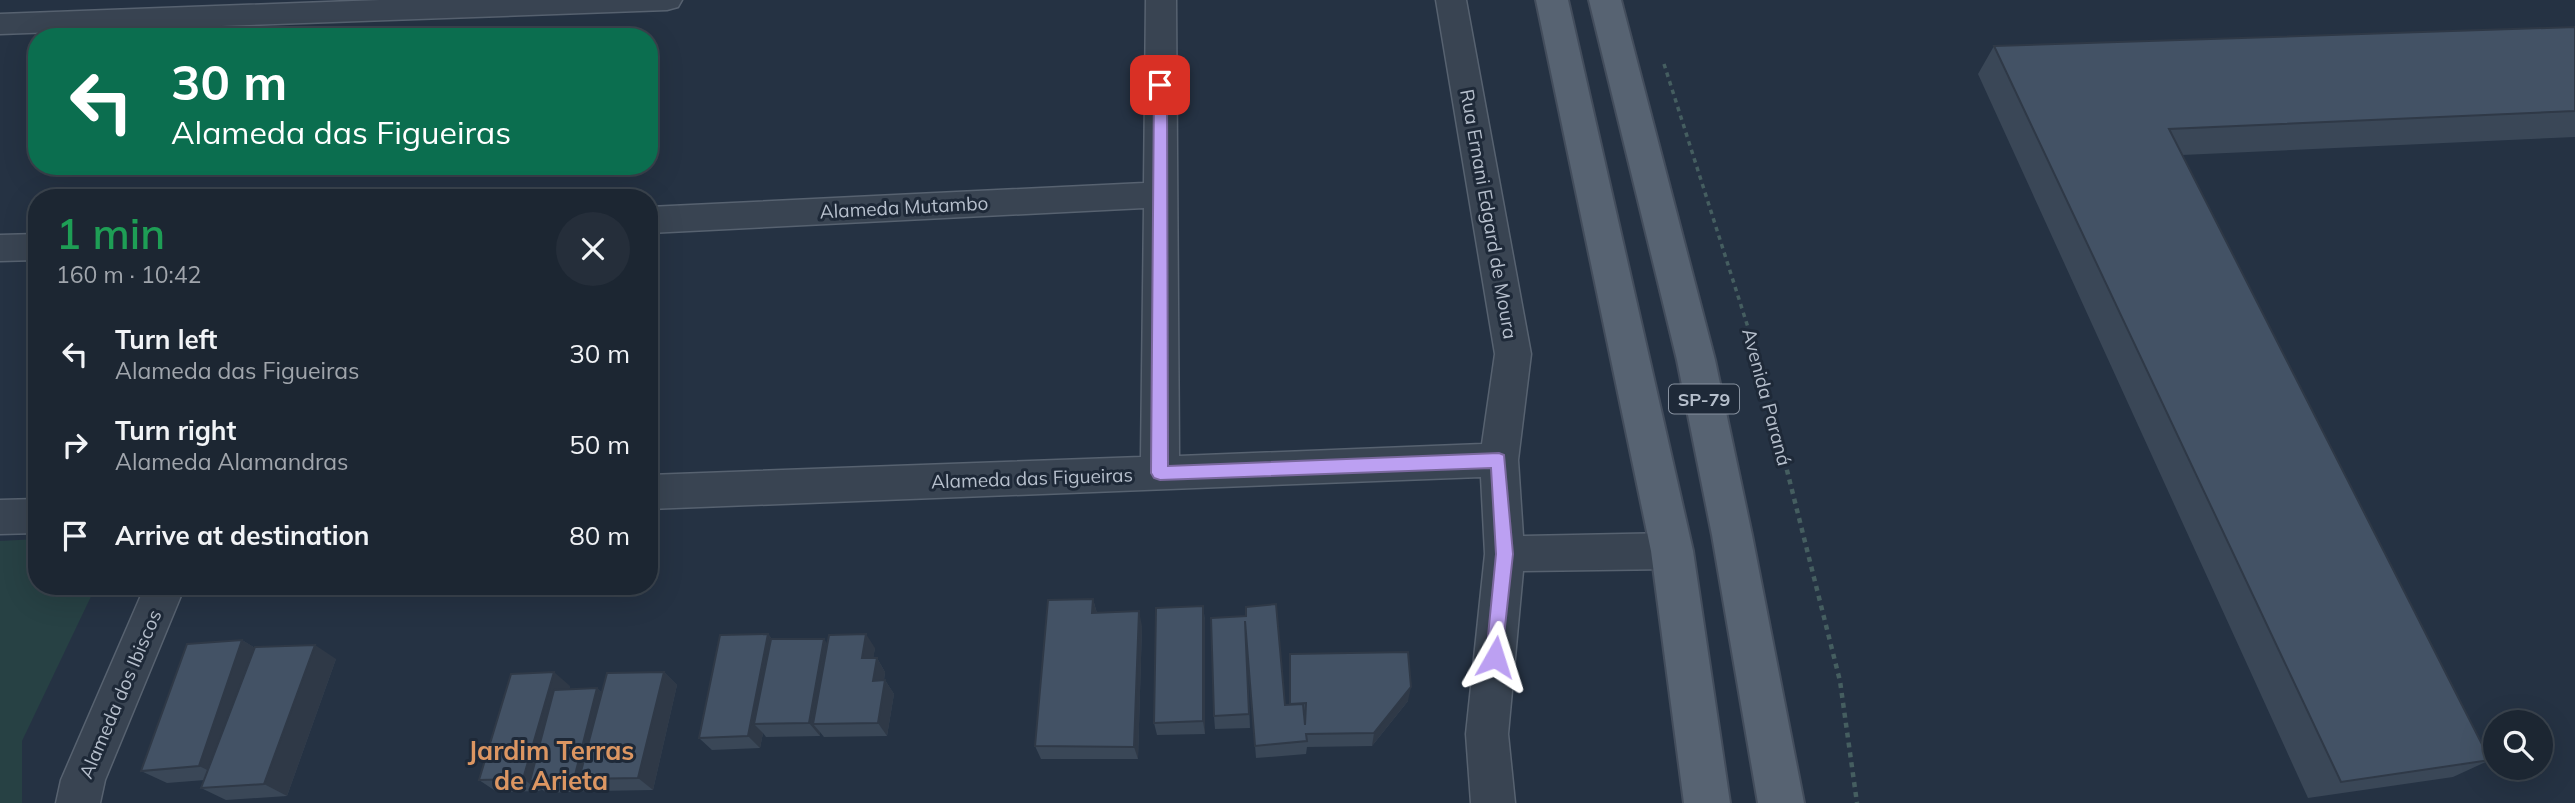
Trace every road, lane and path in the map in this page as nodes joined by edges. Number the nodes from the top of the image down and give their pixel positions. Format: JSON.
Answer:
{"nodes":[{"id":1,"x":667,"y":0,"type":"edge"},
{"id":2,"x":1161,"y":0,"type":"edge"},
{"id":3,"x":1451,"y":0,"type":"edge"},
{"id":4,"x":1552,"y":0,"type":"edge"},
{"id":5,"x":1605,"y":0,"type":"edge"},
{"id":6,"x":0,"y":24,"type":"edge"},
{"id":7,"x":1661,"y":55,"type":"dead end"},
{"id":8,"x":1160,"y":195,"type":"junction"},
{"id":9,"x":658,"y":220,"type":"edge"},
{"id":10,"x":28,"y":247,"type":"edge"},
{"id":11,"x":0,"y":248,"type":"edge"},
{"id":12,"x":1499,"y":460,"type":"junction"},
{"id":13,"x":1160,"y":473,"type":"junction"},
{"id":14,"x":658,"y":492,"type":"edge"},
{"id":15,"x":28,"y":516,"type":"edge"},
{"id":16,"x":0,"y":517,"type":"edge"},
{"id":17,"x":1672,"y":551,"type":"junction"},
{"id":18,"x":1505,"y":554,"type":"junction"},
{"id":19,"x":161,"y":595,"type":"edge"},
{"id":20,"x":78,"y":803,"type":"edge"},
{"id":21,"x":1493,"y":803,"type":"edge"},
{"id":22,"x":1707,"y":803,"type":"edge"},
{"id":23,"x":1781,"y":803,"type":"edge"},
{"id":24,"x":1857,"y":803,"type":"edge"}],
"edges":[{"from":1,"to":6,"type":"street"},
{"from":2,"to":8,"type":"street"},
{"from":3,"to":12,"type":"street","name":"Rua Ernani Edgard de Moura"},
{"from":4,"to":17,"type":"main road","number":"SP-79"},
{"from":5,"to":23,"type":"main road","number":"SP-79"},
{"from":7,"to":24,"type":"path","name":"Avenida Paraná"},
{"from":8,"to":9,"type":"street","name":"Alameda Mutambo"},
{"from":8,"to":13,"type":"street"},
{"from":10,"to":11,"type":"street"},
{"from":12,"to":13,"type":"street","name":"Alameda das Figueiras"},
{"from":12,"to":18,"type":"street","name":"Rua Ernani Edgard de Moura"},
{"from":13,"to":14,"type":"street","name":"Alameda das Figueiras"},
{"from":15,"to":16,"type":"street"},
{"from":17,"to":18,"type":"street"},
{"from":17,"to":22,"type":"main road","number":"SP-79"},
{"from":18,"to":21,"type":"street","name":"Rua Ernani Edgard de Moura"},
{"from":19,"to":20,"type":"street","name":"Alameda dos Ibiscos"}]}
